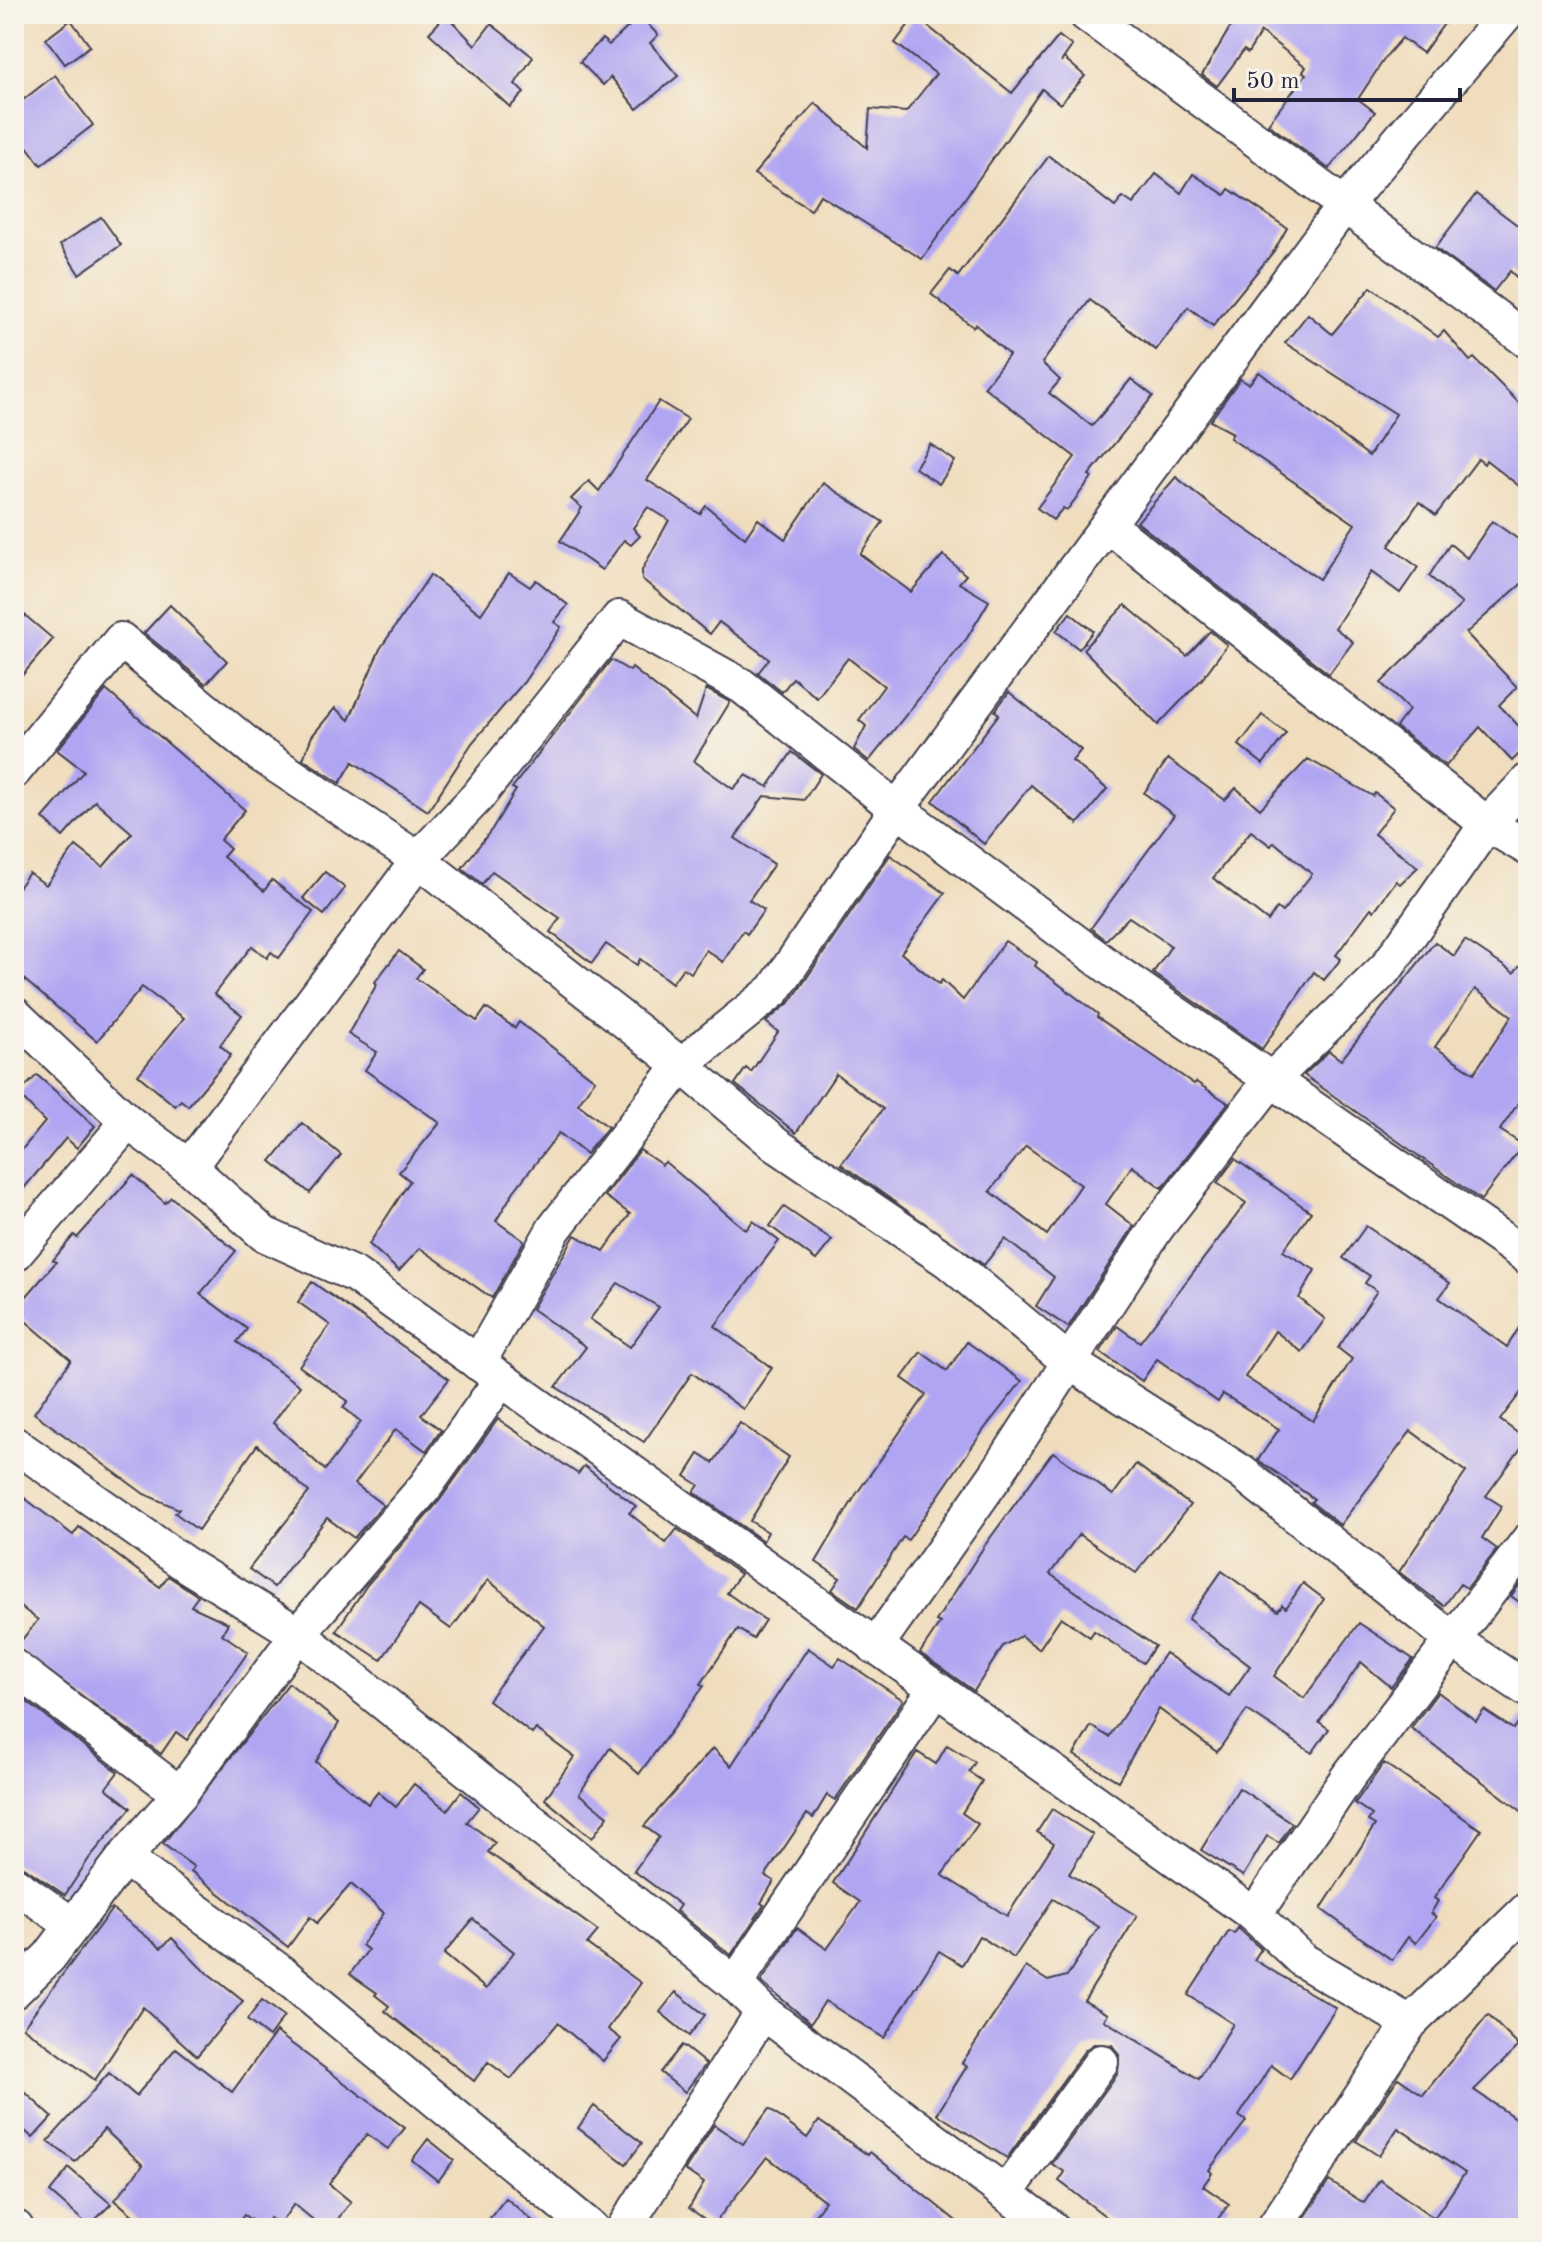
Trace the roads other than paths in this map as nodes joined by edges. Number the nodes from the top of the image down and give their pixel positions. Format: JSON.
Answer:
{"nodes":[{"id":1,"x":1086,"y":14,"type":"edge"},
{"id":2,"x":1506,"y":14,"type":"edge"},
{"id":3,"x":1346,"y":203,"type":"junction"},
{"id":4,"x":1528,"y":341,"type":"edge"},
{"id":5,"x":1108,"y":525,"type":"junction"},
{"id":6,"x":14,"y":771,"type":"edge"},
{"id":7,"x":1528,"y":781,"type":"edge"},
{"id":8,"x":897,"y":809,"type":"junction"},
{"id":9,"x":1487,"y":824,"type":"junction"},
{"id":10,"x":1528,"y":848,"type":"edge"},
{"id":11,"x":419,"y":860,"type":"junction"},
{"id":12,"x":14,"y":1014,"type":"edge"},
{"id":13,"x":681,"y":1065,"type":"junction"},
{"id":14,"x":1271,"y":1080,"type":"junction"},
{"id":15,"x":128,"y":1122,"type":"junction"},
{"id":16,"x":189,"y":1167,"type":"junction"},
{"id":17,"x":14,"y":1255,"type":"edge"},
{"id":18,"x":1528,"y":1257,"type":"edge"},
{"id":19,"x":1069,"y":1362,"type":"junction"},
{"id":20,"x":489,"y":1372,"type":"junction"},
{"id":21,"x":14,"y":1444,"type":"edge"},
{"id":22,"x":1528,"y":1541,"type":"edge"},
{"id":23,"x":298,"y":1634,"type":"junction"},
{"id":24,"x":1453,"y":1640,"type":"junction"},
{"id":25,"x":875,"y":1647,"type":"junction"},
{"id":26,"x":14,"y":1667,"type":"edge"},
{"id":27,"x":935,"y":1689,"type":"junction"},
{"id":28,"x":1528,"y":1690,"type":"edge"},
{"id":29,"x":180,"y":1794,"type":"junction"},
{"id":30,"x":124,"y":1858,"type":"junction"},
{"id":31,"x":14,"y":1884,"type":"edge"},
{"id":32,"x":1528,"y":1909,"type":"edge"},
{"id":33,"x":1254,"y":1915,"type":"junction"},
{"id":34,"x":71,"y":1924,"type":"junction"},
{"id":35,"x":735,"y":1984,"type":"junction"},
{"id":36,"x":14,"y":1991,"type":"edge"},
{"id":37,"x":763,"y":2012,"type":"junction"},
{"id":38,"x":1410,"y":2023,"type":"junction"},
{"id":39,"x":1101,"y":2062,"type":"dead end"},
{"id":40,"x":1006,"y":2193,"type":"junction"},
{"id":41,"x":591,"y":2228,"type":"edge"},
{"id":42,"x":624,"y":2228,"type":"edge"},
{"id":43,"x":1052,"y":2228,"type":"edge"},
{"id":44,"x":1274,"y":2228,"type":"edge"}],
"edges":[{"from":1,"to":3,"type":"street"},
{"from":2,"to":3,"type":"street"},
{"from":3,"to":4,"type":"street"},
{"from":3,"to":5,"type":"street"},
{"from":5,"to":8,"type":"street"},
{"from":5,"to":9,"type":"street"},
{"from":6,"to":11,"type":"street"},
{"from":7,"to":9,"type":"street"},
{"from":8,"to":11,"type":"street"},
{"from":8,"to":13,"type":"street"},
{"from":8,"to":14,"type":"street"},
{"from":9,"to":10,"type":"street"},
{"from":9,"to":14,"type":"street"},
{"from":11,"to":13,"type":"street"},
{"from":11,"to":16,"type":"street"},
{"from":12,"to":15,"type":"street"},
{"from":13,"to":19,"type":"street"},
{"from":13,"to":20,"type":"street"},
{"from":14,"to":18,"type":"street"},
{"from":14,"to":19,"type":"street"},
{"from":15,"to":16,"type":"street"},
{"from":15,"to":17,"type":"street"},
{"from":16,"to":20,"type":"street"},
{"from":19,"to":24,"type":"street"},
{"from":19,"to":25,"type":"street"},
{"from":20,"to":23,"type":"street"},
{"from":20,"to":25,"type":"street"},
{"from":21,"to":23,"type":"street"},
{"from":22,"to":24,"type":"street"},
{"from":23,"to":29,"type":"street"},
{"from":23,"to":35,"type":"street"},
{"from":24,"to":28,"type":"street"},
{"from":24,"to":33,"type":"street"},
{"from":25,"to":27,"type":"street"},
{"from":26,"to":29,"type":"street"},
{"from":27,"to":33,"type":"street"},
{"from":27,"to":35,"type":"street"},
{"from":29,"to":30,"type":"street"},
{"from":30,"to":34,"type":"street"},
{"from":30,"to":41,"type":"street"},
{"from":31,"to":34,"type":"street"},
{"from":32,"to":38,"type":"street"},
{"from":33,"to":38,"type":"street"},
{"from":34,"to":36,"type":"street"},
{"from":35,"to":37,"type":"street"},
{"from":37,"to":40,"type":"street"},
{"from":37,"to":42,"type":"street"},
{"from":38,"to":44,"type":"street"},
{"from":39,"to":40,"type":"street"},
{"from":40,"to":43,"type":"street"}]}
